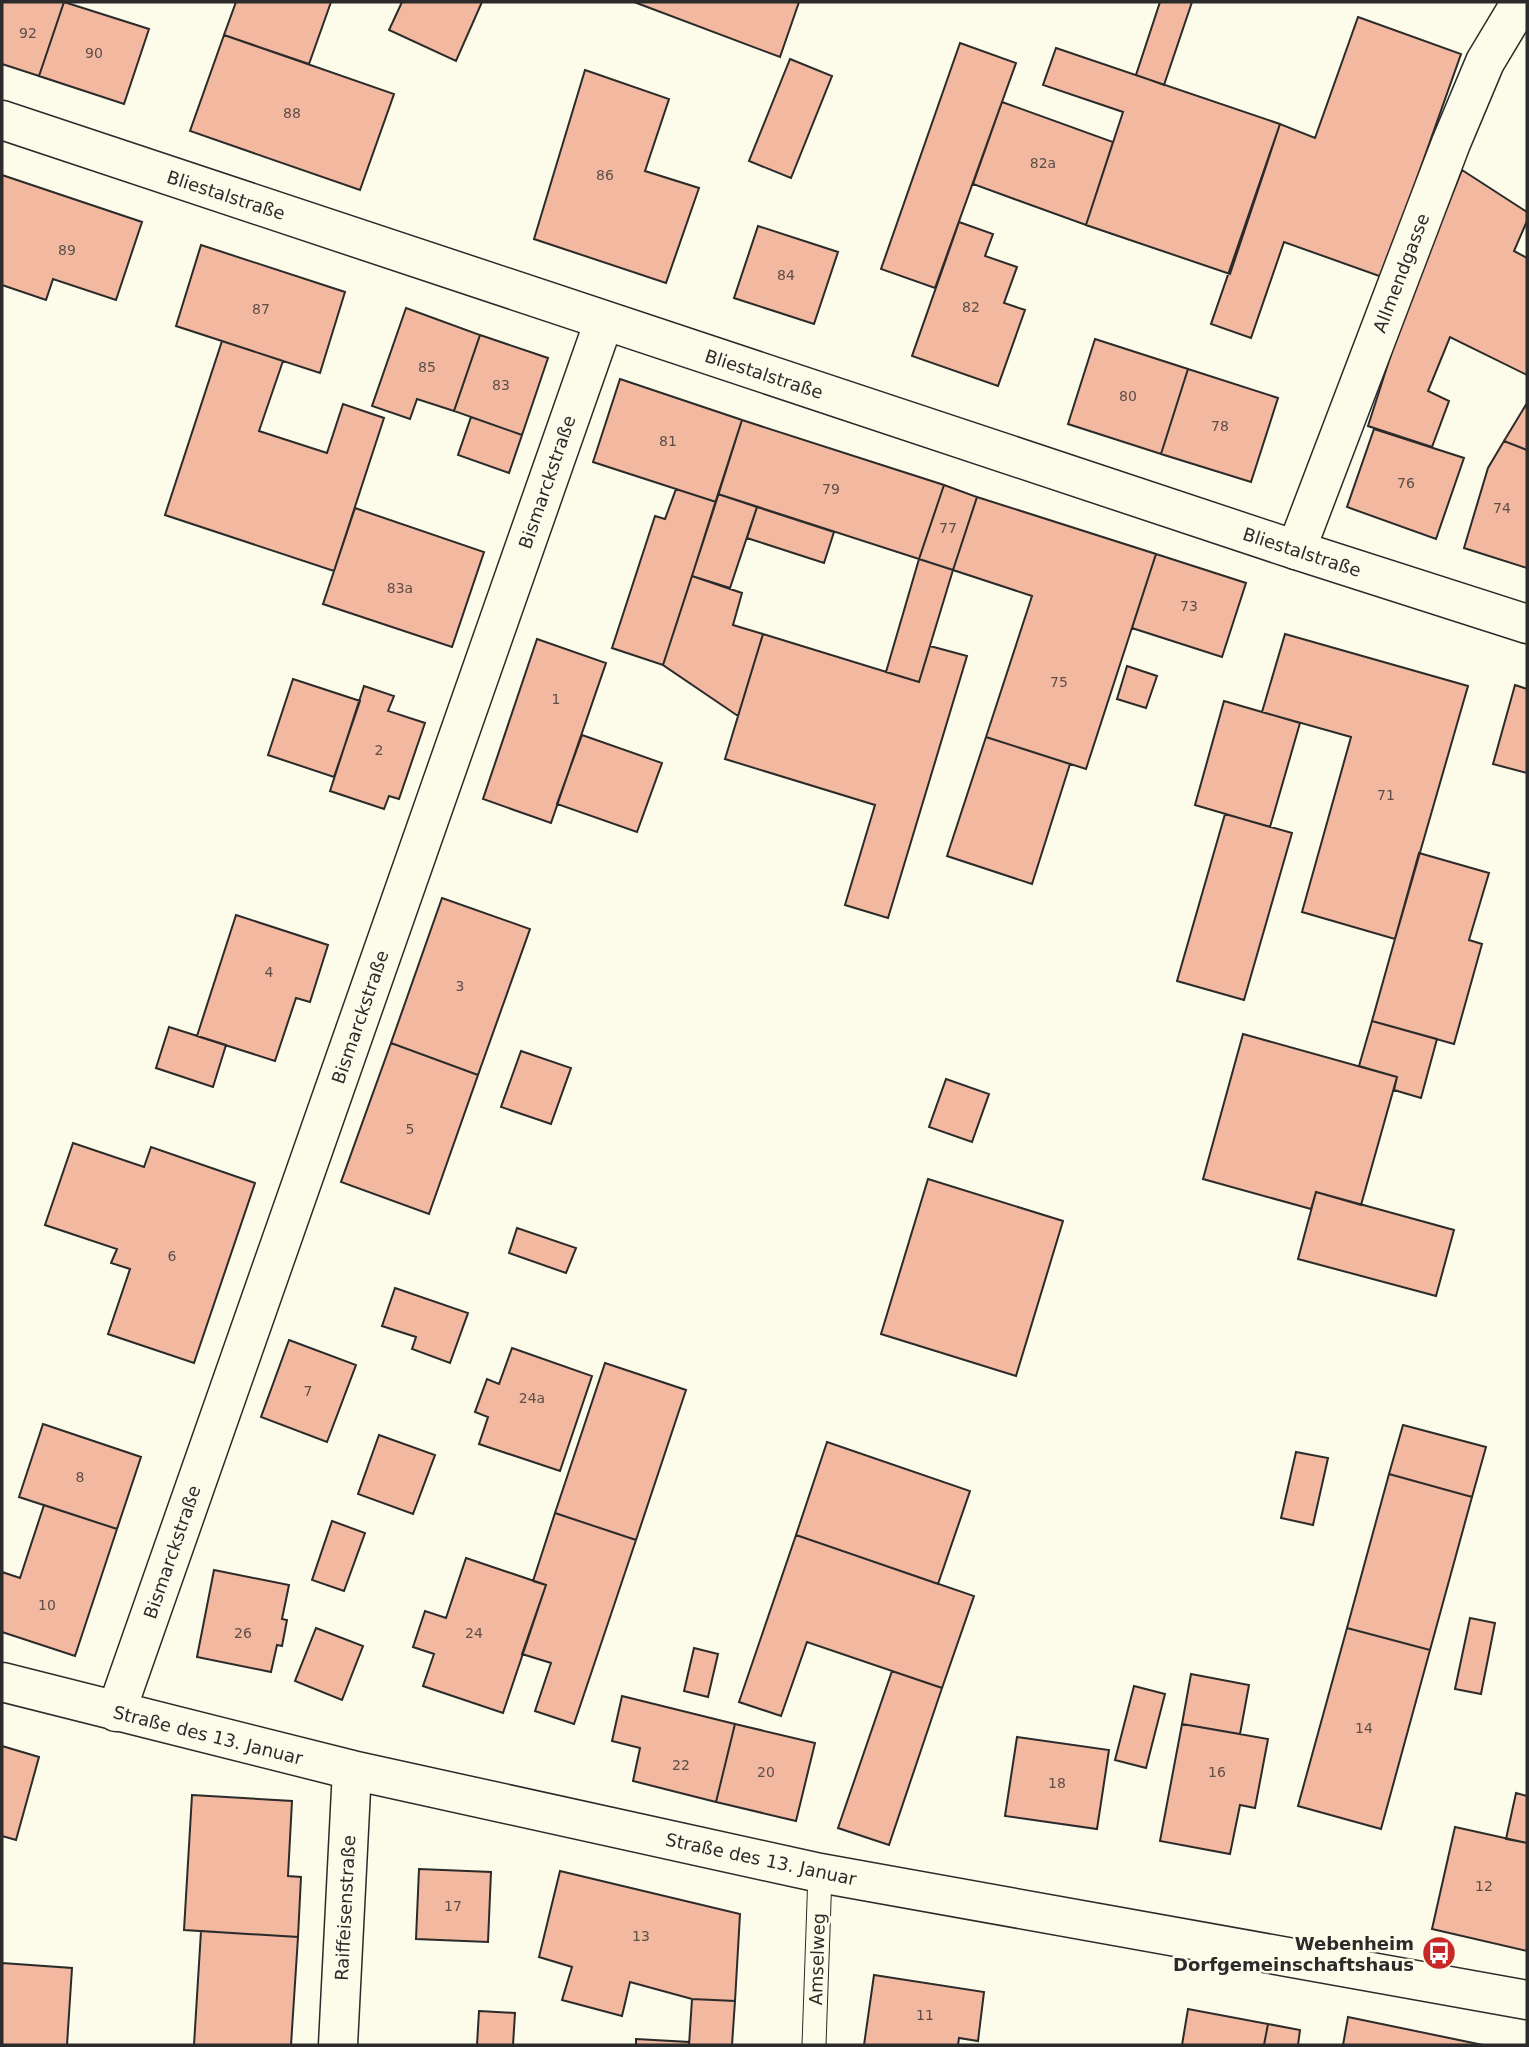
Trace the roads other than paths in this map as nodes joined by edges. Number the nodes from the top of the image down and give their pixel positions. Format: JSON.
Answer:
{"nodes":[{"id":1,"x":1521,"y":2,"type":"edge"},
{"id":2,"x":2,"y":120,"type":"edge"},
{"id":3,"x":604,"y":321,"type":"junction"},
{"id":4,"x":1296,"y":550,"type":"junction"},
{"id":5,"x":1527,"y":624,"type":"edge"},
{"id":6,"x":2,"y":1682,"type":"edge"},
{"id":7,"x":116,"y":1712,"type":"junction"},
{"id":8,"x":352,"y":1770,"type":"junction"},
{"id":9,"x":820,"y":1872,"type":"junction"},
{"id":10,"x":1527,"y":2000,"type":"edge"},
{"id":11,"x":338,"y":2045,"type":"edge"},
{"id":12,"x":814,"y":2045,"type":"edge"}],
"edges":[{"from":1,"to":4,"type":"street","name":"Allmendgasse"},
{"from":2,"to":3,"type":"street","name":"Bliestalstraße"},
{"from":3,"to":4,"type":"street","name":"Bliestalstraße"},
{"from":3,"to":7,"type":"street","name":"Bismarckstraße"},
{"from":4,"to":5,"type":"street","name":"Bliestalstraße"},
{"from":6,"to":7,"type":"street","name":"Straße des 13. Januar"},
{"from":7,"to":8,"type":"street","name":"Straße des 13. Januar"},
{"from":8,"to":9,"type":"street","name":"Straße des 13. Januar"},
{"from":8,"to":11,"type":"street","name":"Raiffeisenstraße"},
{"from":9,"to":10,"type":"street","name":"Straße des 13. Januar"},
{"from":9,"to":12,"type":"lane","name":"Amselweg"}]}
